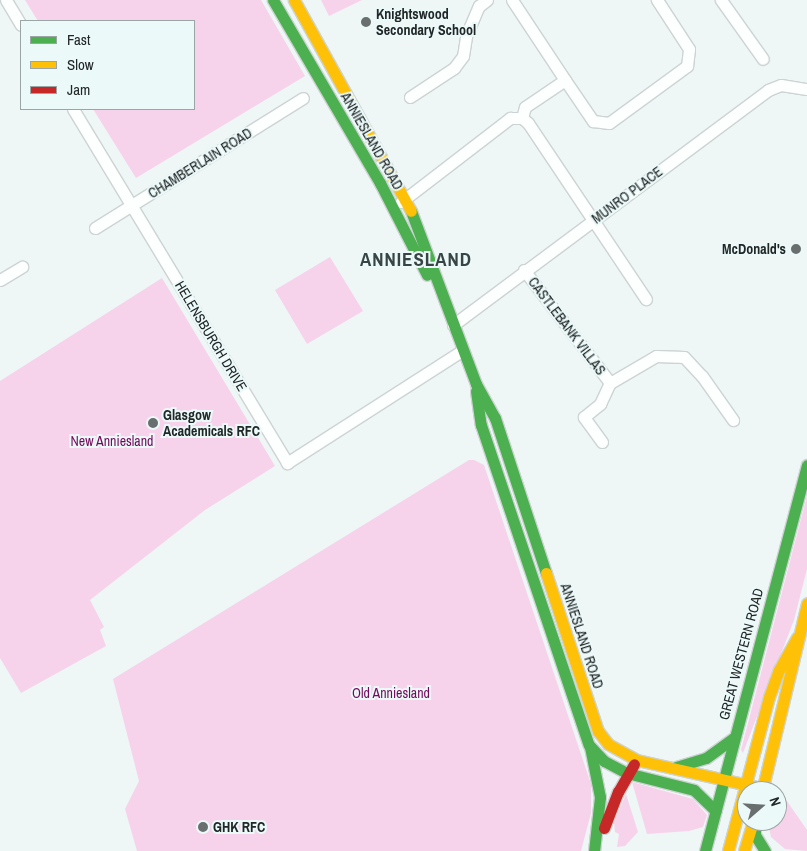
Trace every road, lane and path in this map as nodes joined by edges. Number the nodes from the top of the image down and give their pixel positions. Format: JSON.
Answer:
{"nodes":[{"id":1,"x":6,"y":0,"type":"edge"},
{"id":2,"x":273,"y":0,"type":"edge"},
{"id":3,"x":294,"y":0,"type":"edge"},
{"id":4,"x":487,"y":0,"type":"edge"},
{"id":5,"x":512,"y":0,"type":"edge"},
{"id":6,"x":721,"y":0,"type":"edge"},
{"id":7,"x":660,"y":1,"type":"edge"},
{"id":8,"x":20,"y":23,"type":"edge"},
{"id":9,"x":763,"y":59,"type":"dead end"},
{"id":10,"x":565,"y":80,"type":"junction"},
{"id":11,"x":807,"y":89,"type":"edge"},
{"id":12,"x":304,"y":98,"type":"dead end"},
{"id":13,"x":410,"y":98,"type":"dead end"},
{"id":14,"x":74,"y":110,"type":"edge"},
{"id":15,"x":522,"y":118,"type":"junction"},
{"id":16,"x":407,"y":199,"type":"junction"},
{"id":17,"x":132,"y":206,"type":"junction"},
{"id":18,"x":393,"y":207,"type":"junction"},
{"id":19,"x":592,"y":221,"type":"junction"},
{"id":20,"x":95,"y":228,"type":"dead end"},
{"id":21,"x":22,"y":267,"type":"dead end"},
{"id":22,"x":524,"y":270,"type":"junction"},
{"id":23,"x":0,"y":280,"type":"edge"},
{"id":24,"x":443,"y":297,"type":"junction"},
{"id":25,"x":646,"y":299,"type":"dead end"},
{"id":26,"x":453,"y":325,"type":"junction"},
{"id":27,"x":463,"y":350,"type":"junction"},
{"id":28,"x":610,"y":383,"type":"junction"},
{"id":29,"x":476,"y":384,"type":"junction"},
{"id":30,"x":733,"y":420,"type":"dead end"},
{"id":31,"x":602,"y":442,"type":"dead end"},
{"id":32,"x":807,"y":465,"type":"edge"},
{"id":33,"x":807,"y":603,"type":"edge"},
{"id":34,"x":797,"y":638,"type":"junction"},
{"id":35,"x":734,"y":738,"type":"junction"},
{"id":36,"x":589,"y":745,"type":"junction"},
{"id":37,"x":637,"y":760,"type":"junction"},
{"id":38,"x":674,"y":768,"type":"junction"},
{"id":39,"x":627,"y":773,"type":"junction"},
{"id":40,"x":724,"y":779,"type":"junction"},
{"id":41,"x":747,"y":781,"type":"edge"},
{"id":42,"x":764,"y":781,"type":"edge"},
{"id":43,"x":737,"y":782,"type":"edge"},
{"id":44,"x":716,"y":811,"type":"junction"},
{"id":45,"x":737,"y":818,"type":"edge"},
{"id":46,"x":751,"y":831,"type":"edge"},
{"id":47,"x":755,"y":831,"type":"edge"},
{"id":48,"x":595,"y":851,"type":"edge"},
{"id":49,"x":705,"y":851,"type":"edge"},
{"id":50,"x":728,"y":851,"type":"edge"},
{"id":51,"x":744,"y":851,"type":"edge"},
{"id":52,"x":765,"y":851,"type":"edge"}],
"edges":[{"from":1,"to":8,"type":"street"},
{"from":2,"to":18,"type":"street","name":"ANNIESLAND ROAD"},
{"from":3,"to":16,"type":"street","name":"ANNIESLAND ROAD"},
{"from":4,"to":13,"type":"street"},
{"from":5,"to":10,"type":"street"},
{"from":6,"to":9,"type":"street"},
{"from":7,"to":10,"type":"street"},
{"from":10,"to":15,"type":"street"},
{"from":11,"to":19,"type":"street","name":"MUNRO PLACE"},
{"from":12,"to":17,"type":"street","name":"CHAMBERLAIN ROAD"},
{"from":14,"to":17,"type":"street","name":"HELENSBURGH DRIVE"},
{"from":15,"to":16,"type":"street"},
{"from":15,"to":19,"type":"street"},
{"from":16,"to":18,"type":"street"},
{"from":16,"to":24,"type":"street","name":"ANNIESLAND ROAD"},
{"from":17,"to":20,"type":"street","name":"CHAMBERLAIN ROAD"},
{"from":17,"to":27,"type":"street","name":"HELENSBURGH DRIVE"},
{"from":18,"to":24,"type":"street","name":"ANNIESLAND ROAD"},
{"from":19,"to":22,"type":"street","name":"MUNRO PLACE"},
{"from":19,"to":25,"type":"street"},
{"from":21,"to":23,"type":"street"},
{"from":22,"to":26,"type":"street","name":"MUNRO PLACE"},
{"from":22,"to":28,"type":"street","name":"CASTLEBANK VILLAS"},
{"from":24,"to":26,"type":"street","name":"ANNIESLAND ROAD"},
{"from":26,"to":27,"type":"street","name":"ANNIESLAND ROAD"},
{"from":27,"to":29,"type":"street","name":"ANNIESLAND ROAD"},
{"from":28,"to":30,"type":"street"},
{"from":28,"to":31,"type":"street"},
{"from":29,"to":36,"type":"street","name":"ANNIESLAND ROAD"},
{"from":29,"to":37,"type":"street","name":"ANNIESLAND ROAD"},
{"from":32,"to":35,"type":"street","name":"GREAT WESTERN ROAD"},
{"from":33,"to":34,"type":"street"},
{"from":34,"to":41,"type":"street"},
{"from":34,"to":42,"type":"street"},
{"from":35,"to":38,"type":"street"},
{"from":35,"to":40,"type":"street","name":"GREAT WESTERN ROAD"},
{"from":36,"to":39,"type":"street","name":"ANNIESLAND ROAD"},
{"from":36,"to":48,"type":"street","name":"ANNIESLAND ROAD"},
{"from":37,"to":38,"type":"street","name":"ANNIESLAND ROAD"},
{"from":37,"to":39,"type":"street"},
{"from":38,"to":40,"type":"street","name":"ANNIESLAND ROAD"},
{"from":39,"to":44,"type":"street","name":"ANNIESLAND ROAD"},
{"from":39,"to":48,"type":"street"},
{"from":40,"to":43,"type":"street","name":"ANNIESLAND ROAD"},
{"from":40,"to":44,"type":"street","name":"GREAT WESTERN ROAD"},
{"from":44,"to":49,"type":"street","name":"GREAT WESTERN ROAD"},
{"from":45,"to":50,"type":"street"},
{"from":46,"to":51,"type":"street"},
{"from":47,"to":52,"type":"street"}]}
